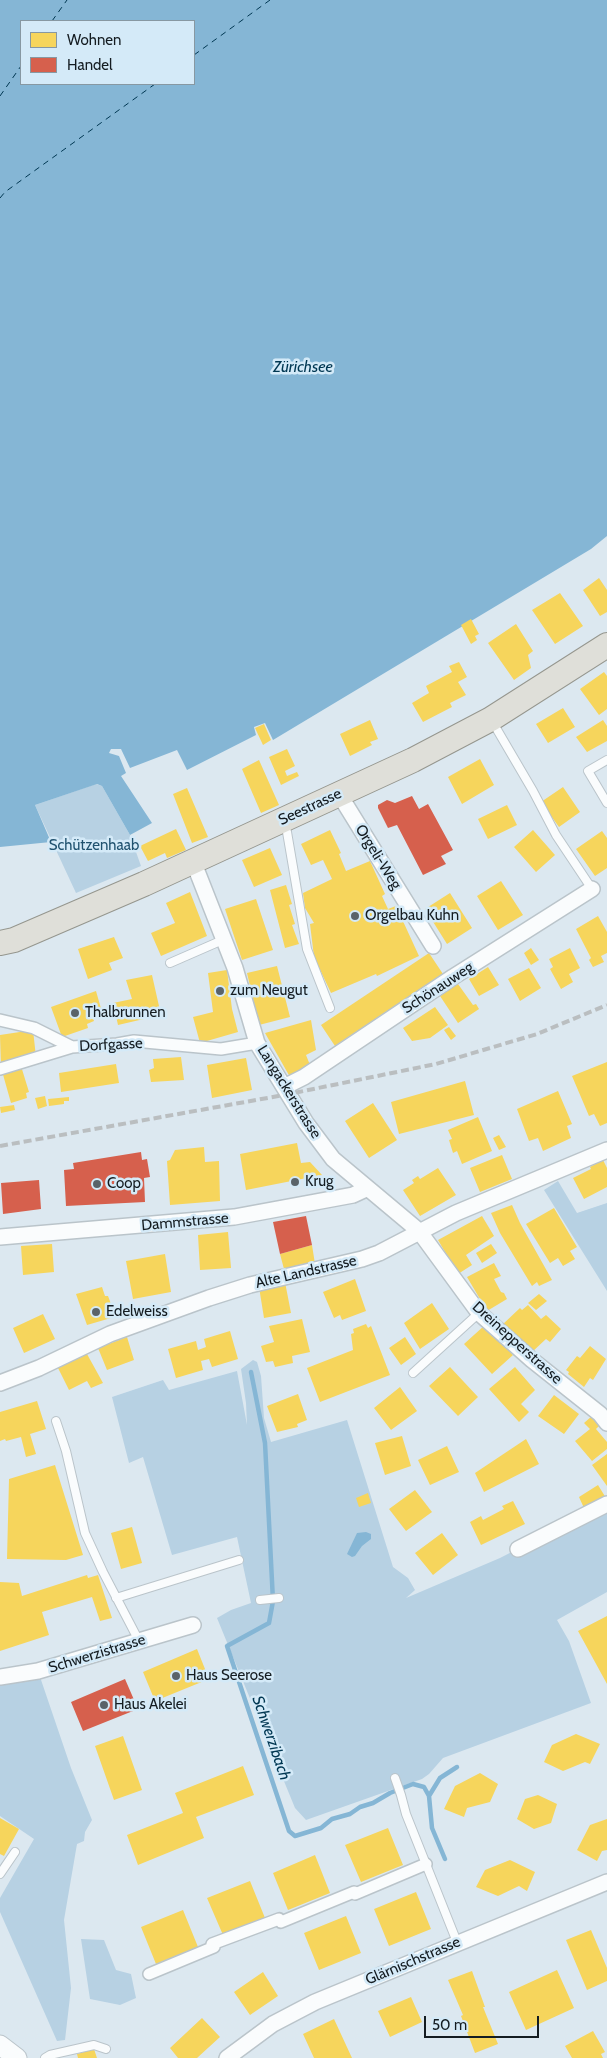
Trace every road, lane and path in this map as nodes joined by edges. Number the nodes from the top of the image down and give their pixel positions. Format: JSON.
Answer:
{"nodes":[{"id":1,"x":607,"y":645,"type":"edge"},
{"id":2,"x":491,"y":719,"type":"junction"},
{"id":3,"x":607,"y":760,"type":"edge"},
{"id":4,"x":339,"y":794,"type":"junction"},
{"id":5,"x":607,"y":803,"type":"edge"},
{"id":6,"x":283,"y":820,"type":"junction"},
{"id":7,"x":193,"y":861,"type":"junction"},
{"id":8,"x":592,"y":889,"type":"joint"},
{"id":9,"x":225,"y":939,"type":"junction"},
{"id":10,"x":0,"y":943,"type":"edge"},
{"id":11,"x":433,"y":946,"type":"dead end"},
{"id":12,"x":170,"y":963,"type":"dead end"},
{"id":13,"x":330,"y":1008,"type":"dead end"},
{"id":14,"x":0,"y":1020,"type":"edge"},
{"id":15,"x":257,"y":1042,"type":"junction"},
{"id":16,"x":72,"y":1048,"type":"junction"},
{"id":17,"x":0,"y":1069,"type":"edge"},
{"id":18,"x":284,"y":1087,"type":"junction"},
{"id":19,"x":607,"y":1150,"type":"edge"},
{"id":20,"x":366,"y":1189,"type":"junction"},
{"id":21,"x":418,"y":1231,"type":"junction"},
{"id":22,"x":0,"y":1237,"type":"edge"},
{"id":23,"x":479,"y":1313,"type":"junction"},
{"id":24,"x":413,"y":1373,"type":"dead end"},
{"id":25,"x":0,"y":1383,"type":"edge"},
{"id":26,"x":56,"y":1421,"type":"dead end"},
{"id":27,"x":607,"y":1423,"type":"edge"},
{"id":28,"x":607,"y":1504,"type":"edge"},
{"id":29,"x":518,"y":1549,"type":"dead end"},
{"id":30,"x":239,"y":1560,"type":"dead end"},
{"id":31,"x":116,"y":1598,"type":"junction"},
{"id":32,"x":279,"y":1598,"type":"dead end"},
{"id":33,"x":260,"y":1600,"type":"dead end"},
{"id":34,"x":193,"y":1625,"type":"dead end"},
{"id":35,"x":139,"y":1641,"type":"junction"},
{"id":36,"x":0,"y":1677,"type":"edge"},
{"id":37,"x":395,"y":1778,"type":"dead end"},
{"id":38,"x":15,"y":1852,"type":"dead end"},
{"id":39,"x":426,"y":1864,"type":"junction"},
{"id":40,"x":0,"y":1874,"type":"edge"},
{"id":41,"x":607,"y":1882,"type":"edge"},
{"id":42,"x":457,"y":1942,"type":"junction"},
{"id":43,"x":149,"y":1974,"type":"dead end"},
{"id":44,"x":0,"y":2045,"type":"edge"},
{"id":45,"x":106,"y":2049,"type":"dead end"},
{"id":46,"x":16,"y":2058,"type":"edge"},
{"id":47,"x":45,"y":2058,"type":"edge"},
{"id":48,"x":227,"y":2058,"type":"edge"}],
"edges":[{"from":1,"to":2,"type":"main road","name":"Seestrasse"},
{"from":2,"to":4,"type":"main road","name":"Seestrasse"},
{"from":2,"to":8,"type":"lane"},
{"from":3,"to":5,"type":"lane"},
{"from":4,"to":6,"type":"main road","name":"Seestrasse"},
{"from":4,"to":11,"type":"street","name":"Orgeli-Weg"},
{"from":6,"to":7,"type":"main road","name":"Seestrasse"},
{"from":6,"to":13,"type":"lane"},
{"from":7,"to":9,"type":"street","name":"Langackerstrasse"},
{"from":7,"to":10,"type":"main road","name":"Seestrasse"},
{"from":8,"to":18,"type":"street","name":"Schönauweg"},
{"from":9,"to":12,"type":"lane"},
{"from":9,"to":15,"type":"street","name":"Langackerstrasse"},
{"from":14,"to":16,"type":"street","name":"Dorfgasse"},
{"from":15,"to":16,"type":"street","name":"Dorfgasse"},
{"from":15,"to":18,"type":"street","name":"Langackerstrasse"},
{"from":16,"to":17,"type":"street"},
{"from":18,"to":20,"type":"street","name":"Langackerstrasse"},
{"from":19,"to":21,"type":"street","name":"Alte Landstrasse"},
{"from":20,"to":21,"type":"street","name":"Langackerstrasse"},
{"from":20,"to":22,"type":"street","name":"Dammstrasse"},
{"from":21,"to":23,"type":"street","name":"Dreinepperstrasse"},
{"from":21,"to":25,"type":"street","name":"Alte Landstrasse"},
{"from":23,"to":24,"type":"lane"},
{"from":23,"to":27,"type":"street","name":"Dreinepperstrasse"},
{"from":26,"to":31,"type":"lane"},
{"from":28,"to":29,"type":"street"},
{"from":30,"to":31,"type":"lane"},
{"from":31,"to":35,"type":"lane"},
{"from":32,"to":33,"type":"lane"},
{"from":34,"to":35,"type":"street","name":"Schwerzistrasse"},
{"from":35,"to":36,"type":"street","name":"Schwerzistrasse"},
{"from":37,"to":39,"type":"lane"},
{"from":38,"to":40,"type":"lane"},
{"from":39,"to":42,"type":"lane"},
{"from":39,"to":43,"type":"street"},
{"from":41,"to":42,"type":"street","name":"Glärnischstrasse"},
{"from":42,"to":48,"type":"street","name":"Glärnischstrasse"},
{"from":44,"to":46,"type":"street"},
{"from":45,"to":47,"type":"lane"}]}
